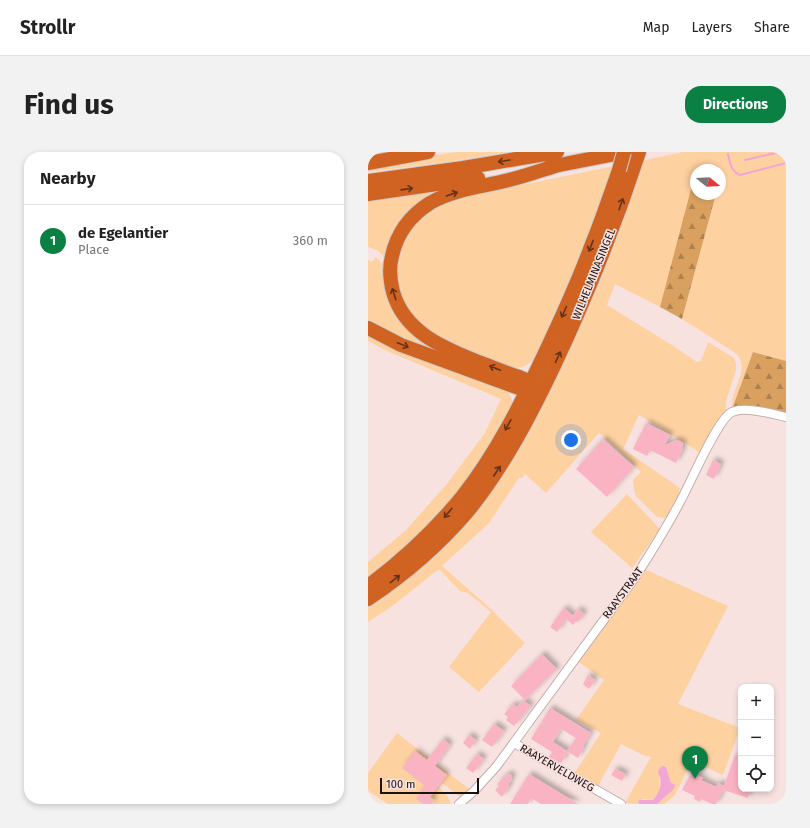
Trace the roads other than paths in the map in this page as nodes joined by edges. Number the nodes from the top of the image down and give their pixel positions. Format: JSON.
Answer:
{"nodes":[{"id":1,"x":428,"y":152,"type":"edge"},
{"id":2,"x":625,"y":152,"type":"edge"},
{"id":3,"x":639,"y":152,"type":"edge"},
{"id":4,"x":558,"y":159,"type":"edge"},
{"id":5,"x":368,"y":163,"type":"edge"},
{"id":6,"x":368,"y":181,"type":"edge"},
{"id":7,"x":368,"y":194,"type":"edge"},
{"id":8,"x":368,"y":328,"type":"edge"},
{"id":9,"x":529,"y":387,"type":"junction"},
{"id":10,"x":541,"y":392,"type":"junction"},
{"id":11,"x":786,"y":417,"type":"edge"},
{"id":12,"x":368,"y":586,"type":"edge"},
{"id":13,"x":368,"y":599,"type":"edge"},
{"id":14,"x":514,"y":743,"type":"junction"},
{"id":15,"x":459,"y":804,"type":"edge"},
{"id":16,"x":621,"y":804,"type":"edge"}],
"edges":[{"from":1,"to":5,"type":"highway"},
{"from":2,"to":4,"type":"highway"},
{"from":2,"to":9,"type":"highway","name":"WILHELMINASINGEL","one_way":true,"bridge":true},
{"from":10,"to":3,"type":"highway","name":"WILHELMINASINGEL","one_way":true},
{"from":4,"to":6,"type":"highway","one_way":true},
{"from":7,"to":4,"type":"highway","one_way":true},
{"from":9,"to":4,"type":"highway","one_way":true},
{"from":8,"to":9,"type":"highway","one_way":true},
{"from":9,"to":10,"type":"highway"},
{"from":9,"to":12,"type":"highway","name":"WILHELMINASINGEL","one_way":true},
{"from":13,"to":10,"type":"highway","name":"WILHELMINASINGEL","one_way":true},
{"from":11,"to":14,"type":"street","name":"RAAYSTRAAT"},
{"from":14,"to":15,"type":"street","name":"RAAYSTRAAT"},
{"from":14,"to":16,"type":"street","name":"RAAYERVELDWEG"}]}
